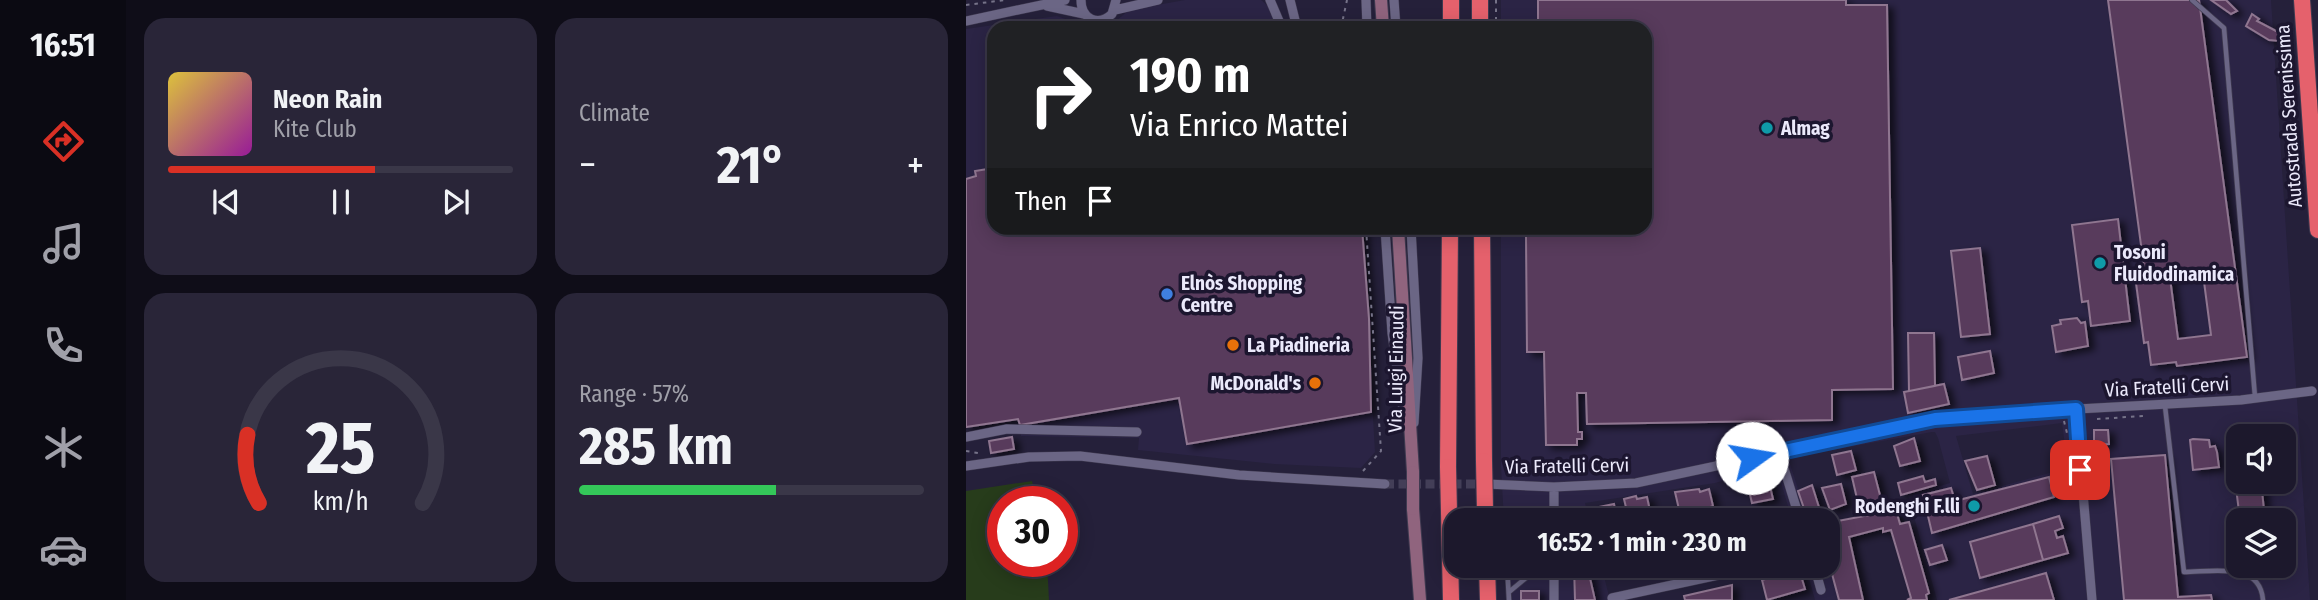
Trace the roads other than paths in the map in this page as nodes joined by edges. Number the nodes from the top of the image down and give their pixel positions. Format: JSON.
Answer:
{"nodes":[{"id":1,"x":1065,"y":0,"type":"edge"},
{"id":2,"x":1081,"y":0,"type":"edge"},
{"id":3,"x":1157,"y":0,"type":"edge"},
{"id":4,"x":1270,"y":0,"type":"edge"},
{"id":5,"x":1290,"y":0,"type":"edge"},
{"id":6,"x":1366,"y":0,"type":"edge"},
{"id":7,"x":1381,"y":0,"type":"edge"},
{"id":8,"x":1394,"y":0,"type":"edge"},
{"id":9,"x":1451,"y":0,"type":"edge"},
{"id":10,"x":1480,"y":0,"type":"edge"},
{"id":11,"x":2192,"y":0,"type":"edge"},
{"id":12,"x":2302,"y":0,"type":"edge"},
{"id":13,"x":1115,"y":5,"type":"edge"},
{"id":14,"x":1045,"y":6,"type":"junction"},
{"id":15,"x":1084,"y":14,"type":"junction"},
{"id":16,"x":966,"y":21,"type":"edge"},
{"id":17,"x":1279,"y":21,"type":"edge"},
{"id":18,"x":1295,"y":21,"type":"edge"},
{"id":19,"x":1367,"y":21,"type":"edge"},
{"id":20,"x":1382,"y":21,"type":"edge"},
{"id":21,"x":1396,"y":21,"type":"edge"},
{"id":22,"x":1451,"y":21,"type":"edge"},
{"id":23,"x":1480,"y":21,"type":"edge"},
{"id":24,"x":2318,"y":230,"type":"edge"},
{"id":25,"x":1385,"y":235,"type":"edge"},
{"id":26,"x":1399,"y":235,"type":"edge"},
{"id":27,"x":1411,"y":235,"type":"edge"},
{"id":28,"x":1450,"y":235,"type":"edge"},
{"id":29,"x":1482,"y":235,"type":"edge"},
{"id":30,"x":2312,"y":391,"type":"dead end"},
{"id":31,"x":2255,"y":398,"type":"junction"},
{"id":32,"x":2165,"y":408,"type":"junction"},
{"id":33,"x":2076,"y":409,"type":"junction"},
{"id":34,"x":1137,"y":432,"type":"dead end"},
{"id":35,"x":966,"y":437,"type":"edge"},
{"id":36,"x":1412,"y":452,"type":"junction"},
{"id":37,"x":1779,"y":452,"type":"junction"},
{"id":38,"x":966,"y":466,"type":"edge"},
{"id":39,"x":1385,"y":484,"type":"tunnel mouth"},
{"id":40,"x":1486,"y":484,"type":"tunnel mouth"},
{"id":41,"x":1554,"y":487,"type":"junction"},
{"id":42,"x":1485,"y":508,"type":"edge"},
{"id":43,"x":1554,"y":508,"type":"edge"},
{"id":44,"x":1796,"y":508,"type":"edge"},
{"id":45,"x":1415,"y":555,"type":"junction"},
{"id":46,"x":1487,"y":578,"type":"edge"},
{"id":47,"x":1508,"y":578,"type":"edge"},
{"id":48,"x":1526,"y":578,"type":"edge"},
{"id":49,"x":1554,"y":578,"type":"edge"},
{"id":50,"x":1705,"y":578,"type":"edge"},
{"id":51,"x":1818,"y":578,"type":"edge"},
{"id":52,"x":1821,"y":590,"type":"dead end"},
{"id":53,"x":1509,"y":592,"type":"junction"},
{"id":54,"x":1612,"y":598,"type":"dead end"},
{"id":55,"x":1414,"y":600,"type":"edge"},
{"id":56,"x":1420,"y":600,"type":"edge"},
{"id":57,"x":1451,"y":600,"type":"edge"},
{"id":58,"x":1488,"y":600,"type":"edge"},
{"id":59,"x":1509,"y":600,"type":"edge"},
{"id":60,"x":1554,"y":600,"type":"edge"},
{"id":61,"x":2092,"y":600,"type":"edge"},
{"id":62,"x":2263,"y":600,"type":"edge"}],
"edges":[{"from":1,"to":14,"type":"street"},
{"from":2,"to":15,"type":"street"},
{"from":3,"to":13,"type":"street"},
{"from":4,"to":17,"type":"street"},
{"from":5,"to":18,"type":"street"},
{"from":6,"to":19,"type":"street"},
{"from":7,"to":20,"type":"street"},
{"from":8,"to":21,"type":"street"},
{"from":9,"to":22,"type":"highway"},
{"from":10,"to":23,"type":"highway"},
{"from":11,"to":31,"type":"lane"},
{"from":12,"to":24,"type":"highway","name":"Autostrada Serenissima"},
{"from":13,"to":15,"type":"street"},
{"from":14,"to":15,"type":"street"},
{"from":14,"to":16,"type":"street"},
{"from":25,"to":36,"type":"street","name":"Via Luigi Einaudi"},
{"from":26,"to":36,"type":"street"},
{"from":27,"to":36,"type":"street","name":"Via Luigi Einaudi"},
{"from":28,"to":57,"type":"highway","bridge":true},
{"from":29,"to":42,"type":"highway","bridge":true},
{"from":30,"to":31,"type":"street","name":"Via Fratelli Cervi"},
{"from":31,"to":32,"type":"street","name":"Via Fratelli Cervi"},
{"from":32,"to":33,"type":"street","name":"Via Fratelli Cervi"},
{"from":32,"to":62,"type":"lane"},
{"from":33,"to":37,"type":"street","name":"Via Fratelli Cervi"},
{"from":33,"to":61,"type":"street"},
{"from":34,"to":35,"type":"street"},
{"from":36,"to":45,"type":"street","bridge":true},
{"from":37,"to":41,"type":"street","name":"Via Fratelli Cervi"},
{"from":37,"to":44,"type":"street"},
{"from":38,"to":39,"type":"street"},
{"from":40,"to":41,"type":"street","name":"Via Fratelli Cervi"},
{"from":41,"to":43,"type":"street"},
{"from":45,"to":55,"type":"street"},
{"from":45,"to":56,"type":"street"},
{"from":46,"to":58,"type":"highway"},
{"from":47,"to":53,"type":"lane"},
{"from":48,"to":53,"type":"lane"},
{"from":49,"to":60,"type":"street"},
{"from":50,"to":54,"type":"street"},
{"from":51,"to":52,"type":"street"},
{"from":53,"to":59,"type":"lane"}]}
